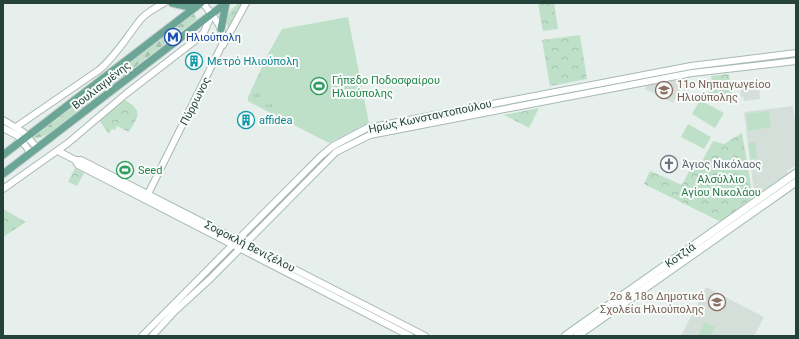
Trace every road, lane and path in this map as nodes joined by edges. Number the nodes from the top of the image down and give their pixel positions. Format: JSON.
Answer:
{"nodes":[{"id":1,"x":164,"y":3,"type":"edge"},
{"id":2,"x":172,"y":3,"type":"edge"},
{"id":3,"x":202,"y":3,"type":"edge"},
{"id":4,"x":226,"y":3,"type":"edge"},
{"id":5,"x":246,"y":3,"type":"edge"},
{"id":6,"x":194,"y":8,"type":"junction"},
{"id":7,"x":212,"y":14,"type":"junction"},
{"id":8,"x":221,"y":29,"type":"junction"},
{"id":9,"x":220,"y":50,"type":"junction"},
{"id":10,"x":796,"y":53,"type":"edge"},
{"id":11,"x":796,"y":61,"type":"edge"},
{"id":12,"x":3,"y":120,"type":"edge"},
{"id":13,"x":16,"y":127,"type":"junction"},
{"id":14,"x":3,"y":128,"type":"edge"},
{"id":15,"x":25,"y":138,"type":"junction"},
{"id":16,"x":34,"y":151,"type":"junction"},
{"id":17,"x":58,"y":151,"type":"junction"},
{"id":18,"x":3,"y":155,"type":"edge"},
{"id":19,"x":3,"y":174,"type":"edge"},
{"id":20,"x":796,"y":174,"type":"edge"},
{"id":21,"x":796,"y":182,"type":"edge"},
{"id":22,"x":3,"y":190,"type":"edge"},
{"id":23,"x":147,"y":197,"type":"junction"},
{"id":24,"x":236,"y":242,"type":"junction"},
{"id":25,"x":242,"y":246,"type":"junction"},
{"id":26,"x":142,"y":336,"type":"edge"},
{"id":27,"x":152,"y":336,"type":"edge"},
{"id":28,"x":410,"y":336,"type":"edge"},
{"id":29,"x":425,"y":336,"type":"edge"},
{"id":30,"x":564,"y":336,"type":"edge"},
{"id":31,"x":577,"y":336,"type":"edge"}],
"edges":[{"from":1,"to":13,"type":"street"},
{"from":2,"to":6,"type":"main road"},
{"from":3,"to":6,"type":"main road","name":"Βουλιαγμένης"},
{"from":3,"to":7,"type":"street"},
{"from":4,"to":7,"type":"main road","name":"Βουλιαγμένης"},
{"from":4,"to":8,"type":"main road"},
{"from":5,"to":9,"type":"street"},
{"from":6,"to":15,"type":"main road","name":"Βουλιαγμένης"},
{"from":7,"to":8,"type":"street"},
{"from":7,"to":16,"type":"main road","name":"Βουλιαγμένης"},
{"from":7,"to":17,"type":"street","name":"Βουλιαγμένης"},
{"from":8,"to":9,"type":"street","name":"Πύρρωνος"},
{"from":9,"to":23,"type":"street","name":"Πύρρωνος"},
{"from":10,"to":24,"type":"street","name":"Ηρώς Κωνσταντοπούλου"},
{"from":11,"to":25,"type":"street","name":"Ηρώς Κωνσταντοπούλου"},
{"from":12,"to":13,"type":"street"},
{"from":13,"to":15,"type":"street"},
{"from":14,"to":15,"type":"street"},
{"from":15,"to":16,"type":"street"},
{"from":15,"to":18,"type":"main road","name":"Βουλιαγμένης"},
{"from":16,"to":19,"type":"main road","name":"Βουλιαγμένης"},
{"from":17,"to":22,"type":"street","name":"Βουλιαγμένης"},
{"from":17,"to":23,"type":"street","name":"Σοφοκλή Βενιζέλου"},
{"from":20,"to":30,"type":"main road","name":"Κοτζιά"},
{"from":21,"to":31,"type":"main road","name":"Κοτζιά"},
{"from":23,"to":24,"type":"street","name":"Σοφοκλή Βενιζέλου"},
{"from":24,"to":25,"type":"street","name":"Σοφοκλή Βενιζέλου"},
{"from":24,"to":26,"type":"street","name":"Ηρώς Κωνσταντοπούλου"},
{"from":25,"to":27,"type":"street","name":"Ηρώς Κωνσταντοπούλου"},
{"from":25,"to":28,"type":"street","name":"Σοφοκλή Βενιζέλου"},
{"from":25,"to":29,"type":"street","name":"Σοφοκλή Βενιζέλου"}]}
